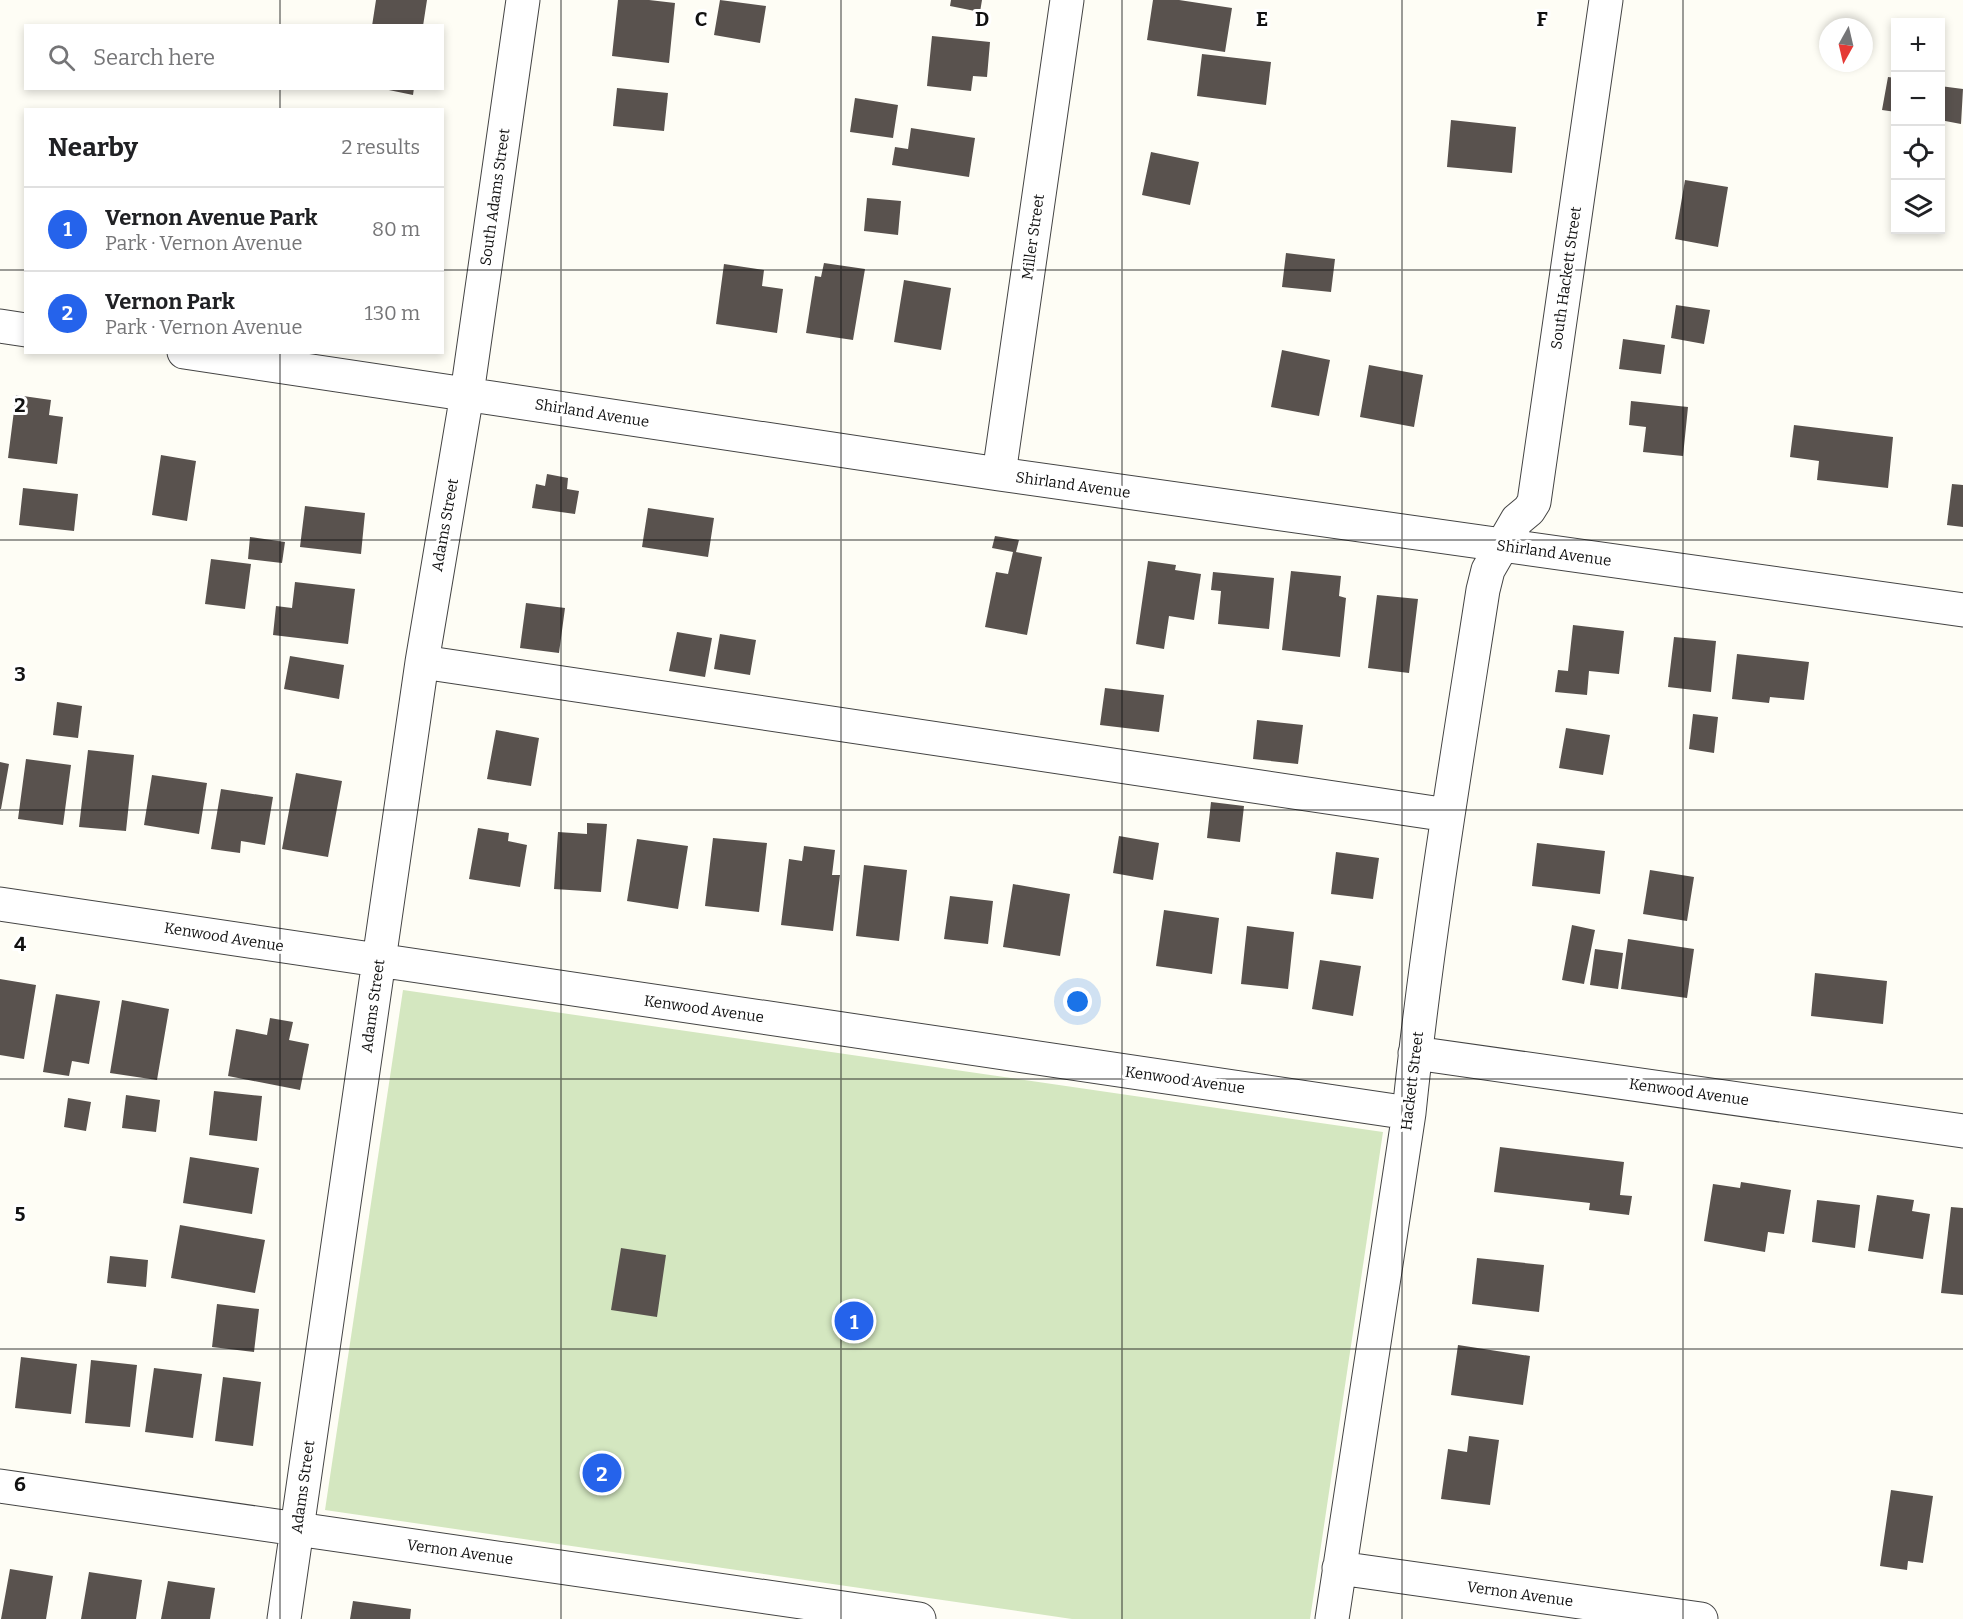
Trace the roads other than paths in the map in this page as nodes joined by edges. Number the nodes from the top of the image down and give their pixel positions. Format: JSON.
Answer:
{"nodes":[{"id":1,"x":523,"y":0,"type":"edge"},
{"id":2,"x":1067,"y":0,"type":"edge"},
{"id":3,"x":1606,"y":0,"type":"edge"},
{"id":4,"x":0,"y":326,"type":"edge"},
{"id":5,"x":24,"y":330,"type":"edge"},
{"id":6,"x":197,"y":354,"type":"edge"},
{"id":7,"x":467,"y":394,"type":"junction"},
{"id":8,"x":999,"y":474,"type":"junction"},
{"id":9,"x":1503,"y":546,"type":"junction"},
{"id":10,"x":1963,"y":610,"type":"edge"},
{"id":11,"x":422,"y":662,"type":"junction"},
{"id":12,"x":1448,"y":815,"type":"junction"},
{"id":13,"x":0,"y":904,"type":"edge"},
{"id":14,"x":380,"y":961,"type":"junction"},
{"id":15,"x":1415,"y":1053,"type":"junction"},
{"id":16,"x":1409,"y":1113,"type":"junction"},
{"id":17,"x":1963,"y":1131,"type":"edge"},
{"id":18,"x":0,"y":1486,"type":"edge"},
{"id":19,"x":297,"y":1528,"type":"junction"},
{"id":20,"x":1339,"y":1568,"type":"junction"},
{"id":21,"x":284,"y":1619,"type":"edge"},
{"id":22,"x":919,"y":1619,"type":"edge"},
{"id":23,"x":1332,"y":1619,"type":"edge"},
{"id":24,"x":1701,"y":1619,"type":"edge"}],
"edges":[{"from":1,"to":7,"type":"street","name":"South Adams Street"},
{"from":2,"to":8,"type":"street","name":"Miller Street"},
{"from":3,"to":9,"type":"street","name":"South Hackett Street"},
{"from":4,"to":5,"type":"street"},
{"from":6,"to":7,"type":"street","name":"Shirland Avenue"},
{"from":7,"to":8,"type":"street","name":"Shirland Avenue"},
{"from":7,"to":11,"type":"street","name":"Adams Street"},
{"from":8,"to":9,"type":"street","name":"Shirland Avenue"},
{"from":9,"to":10,"type":"street","name":"Shirland Avenue"},
{"from":9,"to":12,"type":"street","name":"Hackett Street"},
{"from":11,"to":12,"type":"street"},
{"from":11,"to":14,"type":"street","name":"Adams Street"},
{"from":12,"to":15,"type":"street","name":"Hackett Street"},
{"from":13,"to":14,"type":"street","name":"Kenwood Avenue"},
{"from":14,"to":16,"type":"street","name":"Kenwood Avenue"},
{"from":14,"to":19,"type":"street","name":"Adams Street"},
{"from":15,"to":16,"type":"street","name":"Hackett Street"},
{"from":15,"to":17,"type":"street","name":"Kenwood Avenue"},
{"from":16,"to":20,"type":"street","name":"Hackett Street"},
{"from":18,"to":19,"type":"street","name":"Vernon Avenue"},
{"from":19,"to":21,"type":"street","name":"Adams Street"},
{"from":19,"to":22,"type":"street","name":"Vernon Avenue"},
{"from":20,"to":23,"type":"street","name":"Hackett Street"},
{"from":20,"to":24,"type":"street","name":"Vernon Avenue"}]}
